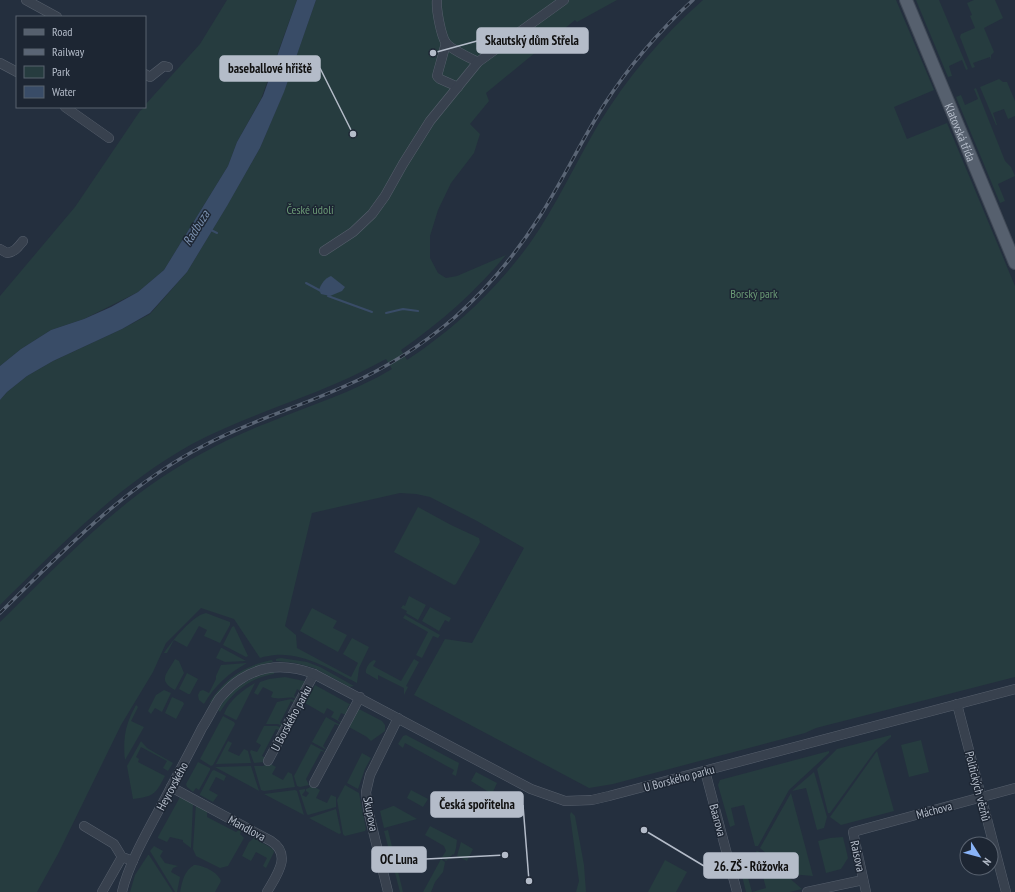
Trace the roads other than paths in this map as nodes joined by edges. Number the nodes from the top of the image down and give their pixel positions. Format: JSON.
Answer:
{"nodes":[{"id":1,"x":26,"y":0,"type":"edge"},
{"id":2,"x":437,"y":0,"type":"edge"},
{"id":3,"x":564,"y":0,"type":"edge"},
{"id":4,"x":906,"y":0,"type":"edge"},
{"id":5,"x":55,"y":16,"type":"edge"},
{"id":6,"x":446,"y":43,"type":"junction"},
{"id":7,"x":0,"y":62,"type":"edge"},
{"id":8,"x":478,"y":62,"type":"junction"},
{"id":9,"x":168,"y":67,"type":"dead end"},
{"id":10,"x":16,"y":71,"type":"edge"},
{"id":11,"x":146,"y":75,"type":"edge"},
{"id":12,"x":458,"y":87,"type":"junction"},
{"id":13,"x":66,"y":108,"type":"edge"},
{"id":14,"x":109,"y":138,"type":"dead end"},
{"id":15,"x":23,"y":241,"type":"dead end"},
{"id":16,"x":0,"y":249,"type":"edge"},
{"id":17,"x":324,"y":251,"type":"dead end"},
{"id":18,"x":1015,"y":264,"type":"edge"},
{"id":19,"x":314,"y":674,"type":"junction"},
{"id":20,"x":1015,"y":689,"type":"edge"},
{"id":21,"x":360,"y":697,"type":"junction"},
{"id":22,"x":957,"y":704,"type":"junction"},
{"id":23,"x":212,"y":711,"type":"joint"},
{"id":24,"x":398,"y":718,"type":"junction"},
{"id":25,"x":268,"y":761,"type":"dead end"},
{"id":26,"x":705,"y":771,"type":"junction"},
{"id":27,"x":314,"y":783,"type":"dead end"},
{"id":28,"x":171,"y":787,"type":"junction"},
{"id":29,"x":1015,"y":788,"type":"edge"},
{"id":30,"x":981,"y":797,"type":"junction"},
{"id":31,"x":84,"y":826,"type":"dead end"},
{"id":32,"x":853,"y":832,"type":"joint"},
{"id":33,"x":122,"y":857,"type":"junction"},
{"id":34,"x":133,"y":861,"type":"junction"},
{"id":35,"x":863,"y":880,"type":"junction"},
{"id":36,"x":102,"y":892,"type":"edge"},
{"id":37,"x":122,"y":892,"type":"edge"},
{"id":38,"x":267,"y":892,"type":"edge"},
{"id":39,"x":388,"y":892,"type":"edge"},
{"id":40,"x":737,"y":892,"type":"edge"},
{"id":41,"x":807,"y":892,"type":"edge"},
{"id":42,"x":866,"y":892,"type":"edge"},
{"id":43,"x":1006,"y":892,"type":"edge"}],
"edges":[{"from":1,"to":5,"type":"street"},
{"from":2,"to":6,"type":"street"},
{"from":3,"to":8,"type":"street"},
{"from":4,"to":18,"type":"main road","name":"Klatovská třída"},
{"from":6,"to":8,"type":"street"},
{"from":6,"to":12,"type":"street"},
{"from":7,"to":10,"type":"street"},
{"from":8,"to":12,"type":"street"},
{"from":9,"to":11,"type":"street"},
{"from":12,"to":17,"type":"street"},
{"from":13,"to":14,"type":"street"},
{"from":15,"to":16,"type":"street"},
{"from":19,"to":21,"type":"street","name":"U Borského parku"},
{"from":19,"to":23,"type":"street","name":"U Borského parku"},
{"from":19,"to":25,"type":"street","name":"U Borského parku"},
{"from":20,"to":22,"type":"street","name":"U Borského parku"},
{"from":21,"to":24,"type":"street","name":"U Borského parku"},
{"from":21,"to":27,"type":"street"},
{"from":22,"to":26,"type":"street","name":"U Borského parku"},
{"from":22,"to":30,"type":"street","name":"Politických vězňů"},
{"from":23,"to":28,"type":"street","name":"Heyrovského"},
{"from":24,"to":26,"type":"street","name":"U Borského parku"},
{"from":24,"to":39,"type":"street","name":"Skupova"},
{"from":26,"to":40,"type":"street","name":"Baarova"},
{"from":28,"to":34,"type":"street","name":"Heyrovského"},
{"from":28,"to":38,"type":"street","name":"Mandlova"},
{"from":29,"to":30,"type":"street","name":"Máchova"},
{"from":30,"to":32,"type":"street","name":"Máchova"},
{"from":30,"to":43,"type":"street","name":"Politických vězňů"},
{"from":31,"to":33,"type":"street"},
{"from":32,"to":35,"type":"street","name":"Raisova"},
{"from":33,"to":34,"type":"street"},
{"from":33,"to":36,"type":"street"},
{"from":34,"to":37,"type":"street","name":"Heyrovského"},
{"from":35,"to":41,"type":"street","name":"Raisova"},
{"from":35,"to":42,"type":"street","name":"Raisova"}]}
